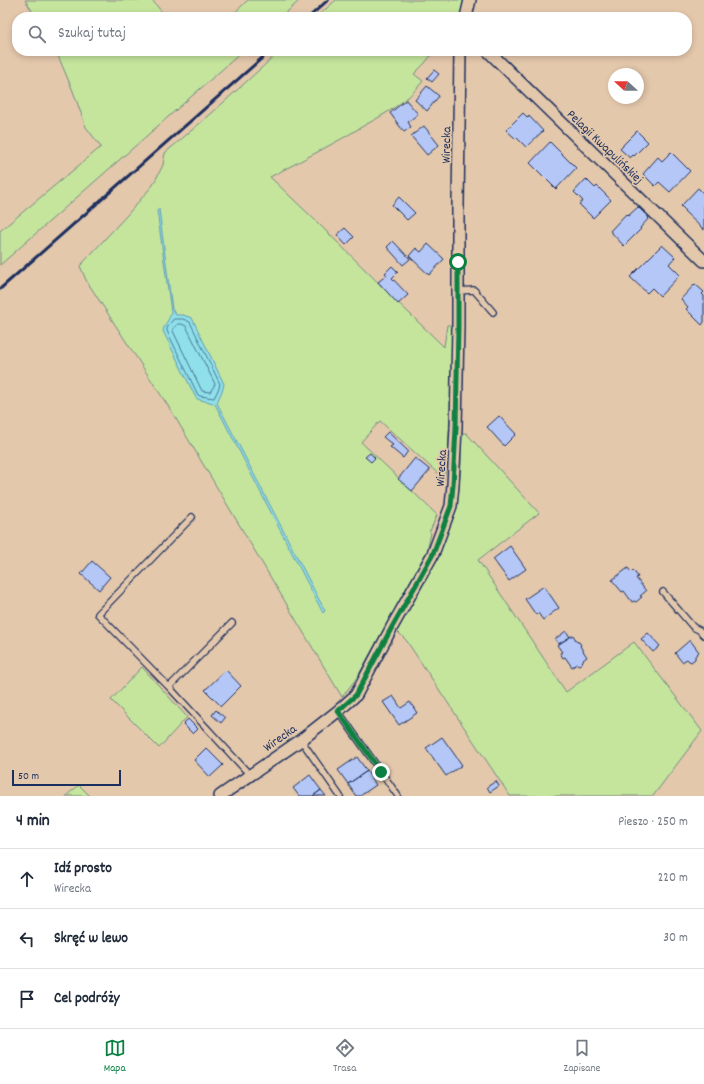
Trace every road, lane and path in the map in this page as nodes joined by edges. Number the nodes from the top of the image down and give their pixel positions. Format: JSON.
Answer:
{"nodes":[{"id":1,"x":470,"y":0,"type":"edge"},
{"id":2,"x":467,"y":12,"type":"edge"},
{"id":3,"x":460,"y":56,"type":"edge"},
{"id":4,"x":493,"y":56,"type":"edge"},
{"id":5,"x":704,"y":261,"type":"edge"},
{"id":6,"x":458,"y":290,"type":"junction"},
{"id":7,"x":493,"y":312,"type":"dead end"},
{"id":8,"x":192,"y":517,"type":"dead end"},
{"id":9,"x":664,"y":592,"type":"dead end"},
{"id":10,"x":232,"y":623,"type":"dead end"},
{"id":11,"x":704,"y":635,"type":"edge"},
{"id":12,"x":169,"y":687,"type":"junction"},
{"id":13,"x":338,"y":711,"type":"junction"},
{"id":14,"x":301,"y":740,"type":"junction"},
{"id":15,"x":250,"y":775,"type":"junction"},
{"id":16,"x":220,"y":796,"type":"edge"},
{"id":17,"x":340,"y":796,"type":"edge"},
{"id":18,"x":398,"y":796,"type":"edge"}],
"edges":[{"from":1,"to":2,"type":"street"},
{"from":3,"to":6,"type":"street","name":"Wirecka"},
{"from":4,"to":5,"type":"street","name":"Pelagii Kwapulińskiej"},
{"from":6,"to":7,"type":"lane"},
{"from":6,"to":13,"type":"street","name":"Wirecka"},
{"from":8,"to":12,"type":"lane"},
{"from":9,"to":11,"type":"lane"},
{"from":10,"to":12,"type":"lane"},
{"from":12,"to":15,"type":"lane"},
{"from":13,"to":14,"type":"street","name":"Wirecka"},
{"from":13,"to":18,"type":"lane"},
{"from":14,"to":15,"type":"street","name":"Wirecka"},
{"from":14,"to":17,"type":"lane"},
{"from":15,"to":16,"type":"street","name":"Wirecka"}]}
